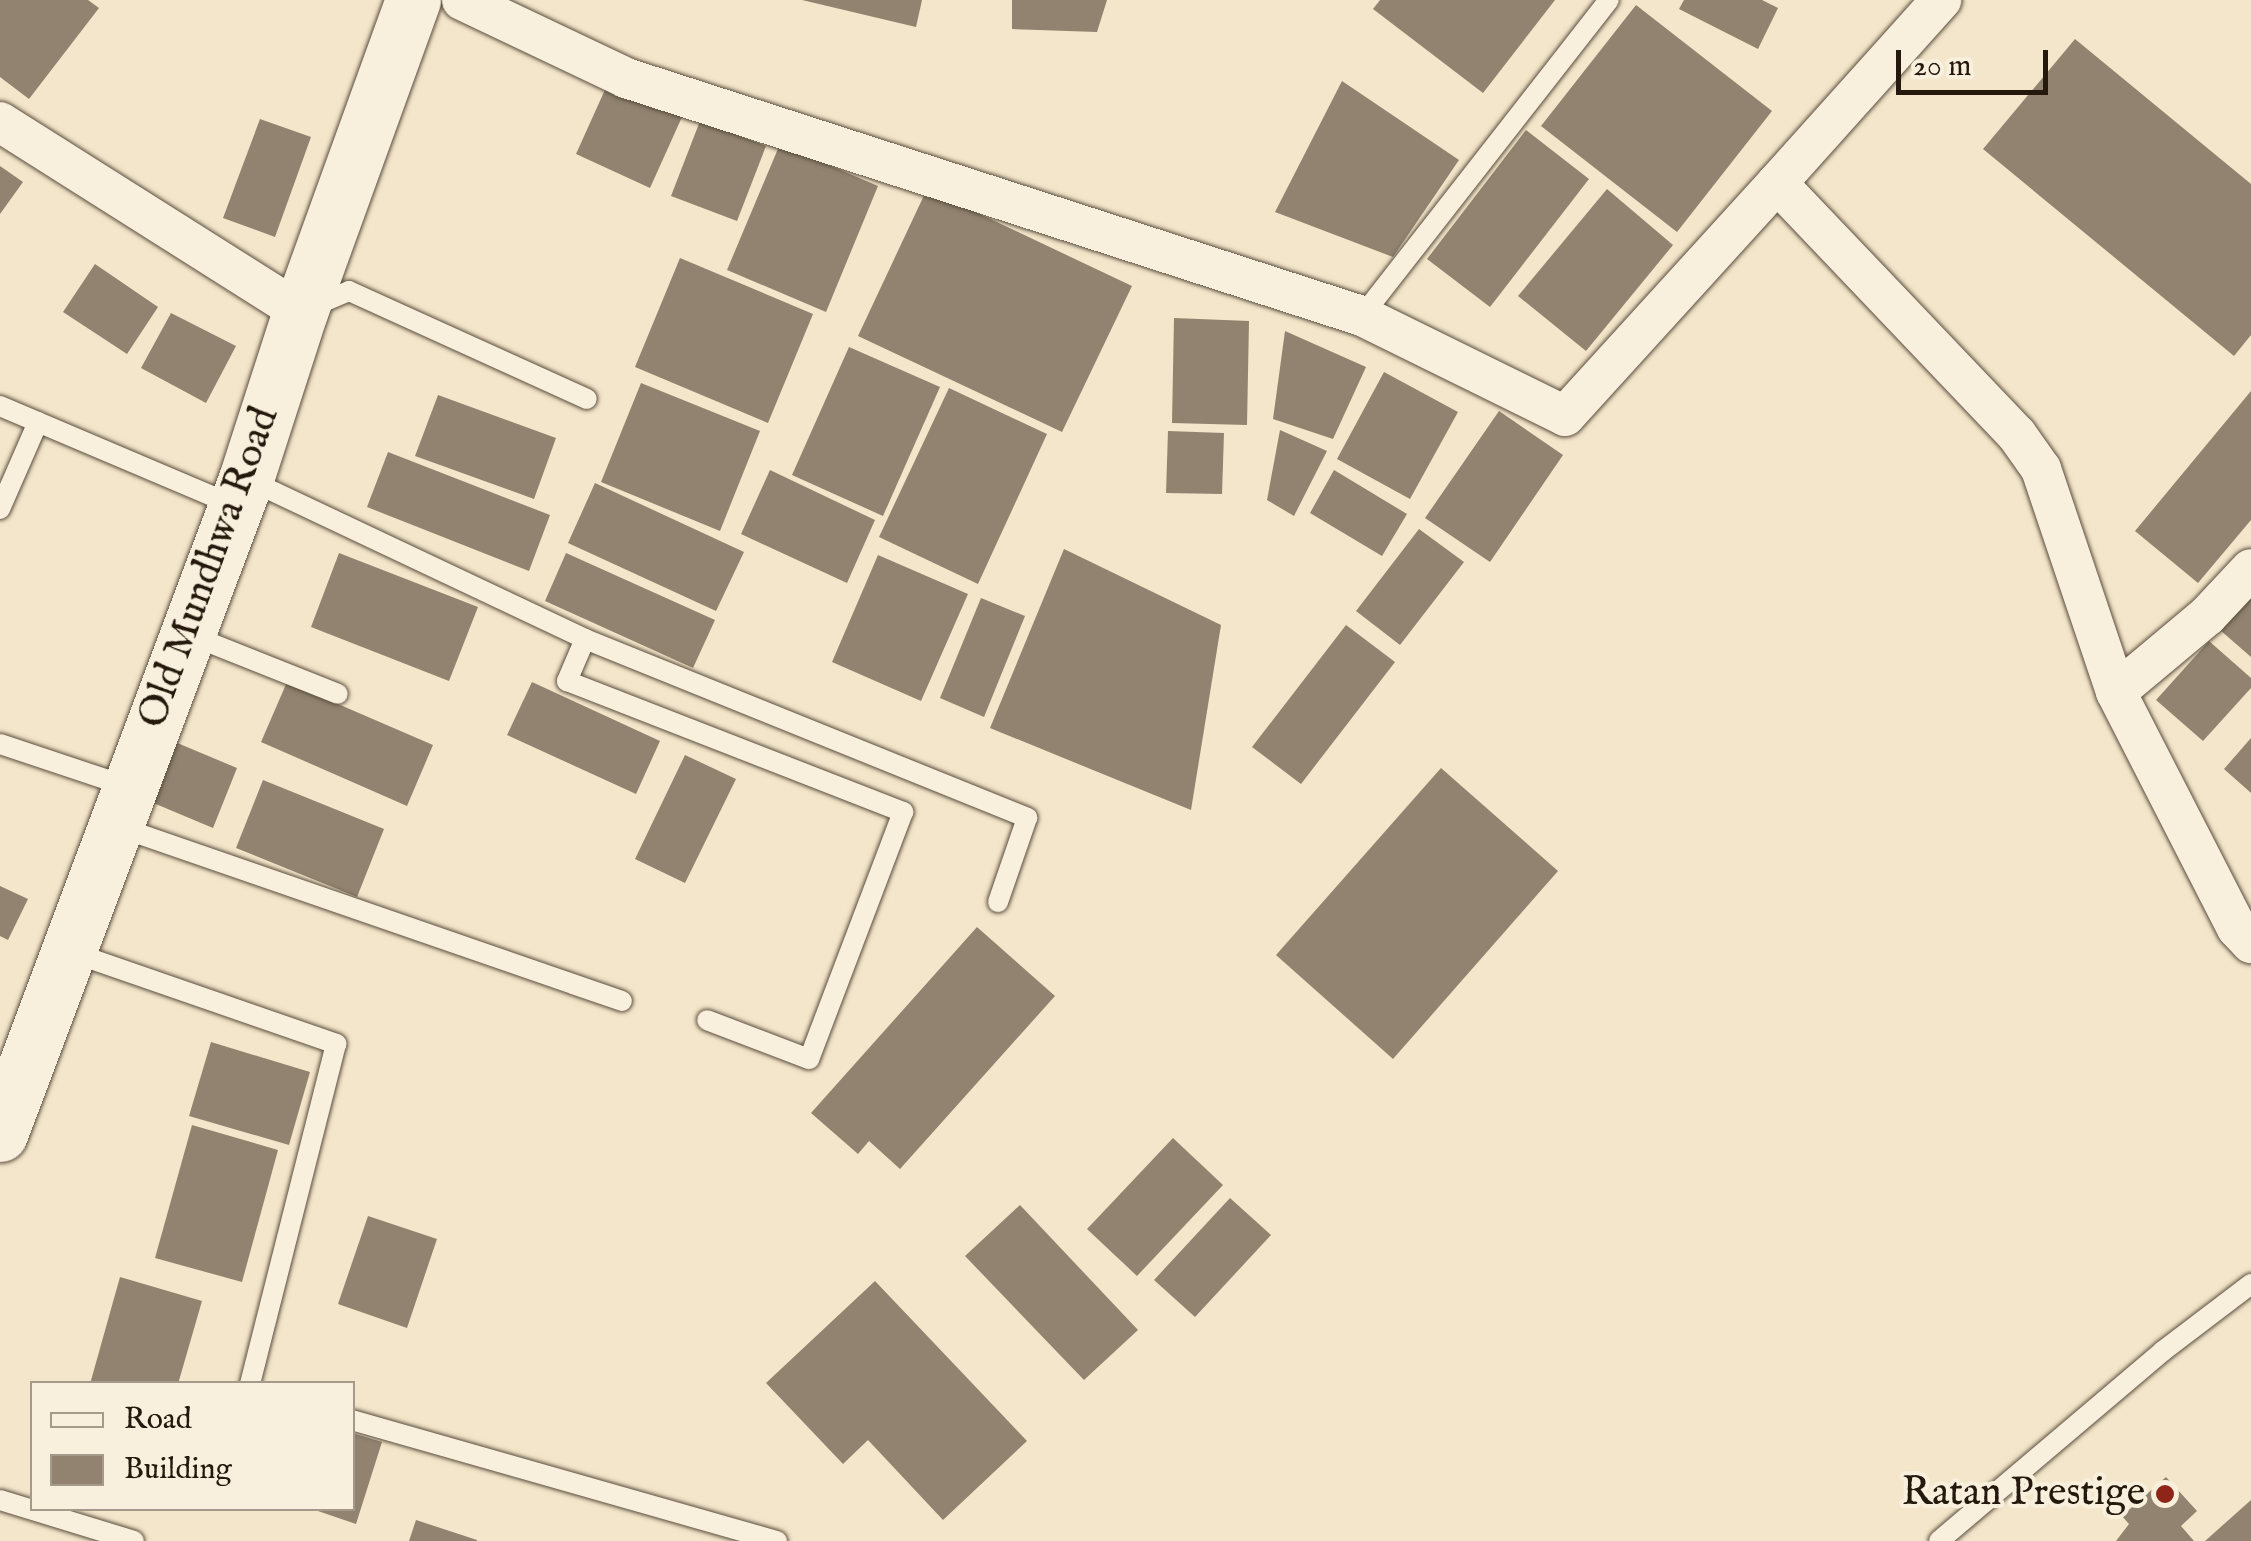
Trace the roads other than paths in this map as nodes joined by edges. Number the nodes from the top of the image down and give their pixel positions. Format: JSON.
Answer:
{"nodes":[{"id":1,"x":413,"y":0,"type":"edge"},
{"id":2,"x":462,"y":0,"type":"edge"},
{"id":3,"x":1610,"y":0,"type":"edge"},
{"id":4,"x":1941,"y":0,"type":"edge"},
{"id":5,"x":0,"y":122,"type":"edge"},
{"id":6,"x":1777,"y":183,"type":"junction"},
{"id":7,"x":300,"y":312,"type":"junction"},
{"id":8,"x":1362,"y":316,"type":"junction"},
{"id":9,"x":588,"y":400,"type":"dead end"},
{"id":10,"x":0,"y":406,"type":"edge"},
{"id":11,"x":38,"y":422,"type":"junction"},
{"id":12,"x":241,"y":492,"type":"junction"},
{"id":13,"x":0,"y":509,"type":"edge"},
{"id":14,"x":2251,"y":569,"type":"edge"},
{"id":15,"x":188,"y":634,"type":"junction"},
{"id":16,"x":585,"y":639,"type":"junction"},
{"id":17,"x":2116,"y":692,"type":"junction"},
{"id":18,"x":338,"y":694,"type":"dead end"},
{"id":19,"x":0,"y":744,"type":"edge"},
{"id":20,"x":123,"y":806,"type":"junction"},
{"id":21,"x":998,"y":902,"type":"dead end"},
{"id":22,"x":2246,"y":927,"type":"edge"},
{"id":23,"x":69,"y":952,"type":"junction"},
{"id":24,"x":622,"y":1001,"type":"dead end"},
{"id":25,"x":707,"y":1020,"type":"dead end"},
{"id":26,"x":0,"y":1134,"type":"edge"},
{"id":27,"x":2251,"y":1284,"type":"edge"},
{"id":28,"x":251,"y":1381,"type":"edge"},
{"id":29,"x":355,"y":1421,"type":"edge"},
{"id":30,"x":0,"y":1500,"type":"edge"},
{"id":31,"x":30,"y":1509,"type":"edge"},
{"id":32,"x":36,"y":1511,"type":"edge"},
{"id":33,"x":134,"y":1541,"type":"edge"},
{"id":34,"x":777,"y":1541,"type":"edge"},
{"id":35,"x":1939,"y":1541,"type":"edge"}],
"edges":[{"from":1,"to":7,"type":"street","name":"Old Mundhwa Road"},
{"from":2,"to":8,"type":"street"},
{"from":3,"to":8,"type":"lane"},
{"from":4,"to":6,"type":"street"},
{"from":5,"to":7,"type":"street"},
{"from":6,"to":8,"type":"street"},
{"from":6,"to":17,"type":"street"},
{"from":7,"to":9,"type":"lane"},
{"from":7,"to":12,"type":"street","name":"Old Mundhwa Road"},
{"from":10,"to":11,"type":"lane"},
{"from":11,"to":12,"type":"lane"},
{"from":11,"to":13,"type":"lane"},
{"from":12,"to":15,"type":"street","name":"Old Mundhwa Road"},
{"from":12,"to":16,"type":"lane"},
{"from":14,"to":17,"type":"street"},
{"from":15,"to":18,"type":"lane"},
{"from":15,"to":20,"type":"street","name":"Old Mundhwa Road"},
{"from":16,"to":21,"type":"lane"},
{"from":16,"to":25,"type":"lane"},
{"from":17,"to":22,"type":"street"},
{"from":19,"to":20,"type":"lane"},
{"from":20,"to":23,"type":"street","name":"Old Mundhwa Road"},
{"from":20,"to":24,"type":"lane"},
{"from":23,"to":26,"type":"street","name":"Old Mundhwa Road"},
{"from":23,"to":28,"type":"lane"},
{"from":27,"to":35,"type":"lane"},
{"from":29,"to":34,"type":"lane"},
{"from":30,"to":31,"type":"lane"},
{"from":32,"to":33,"type":"lane"}]}
